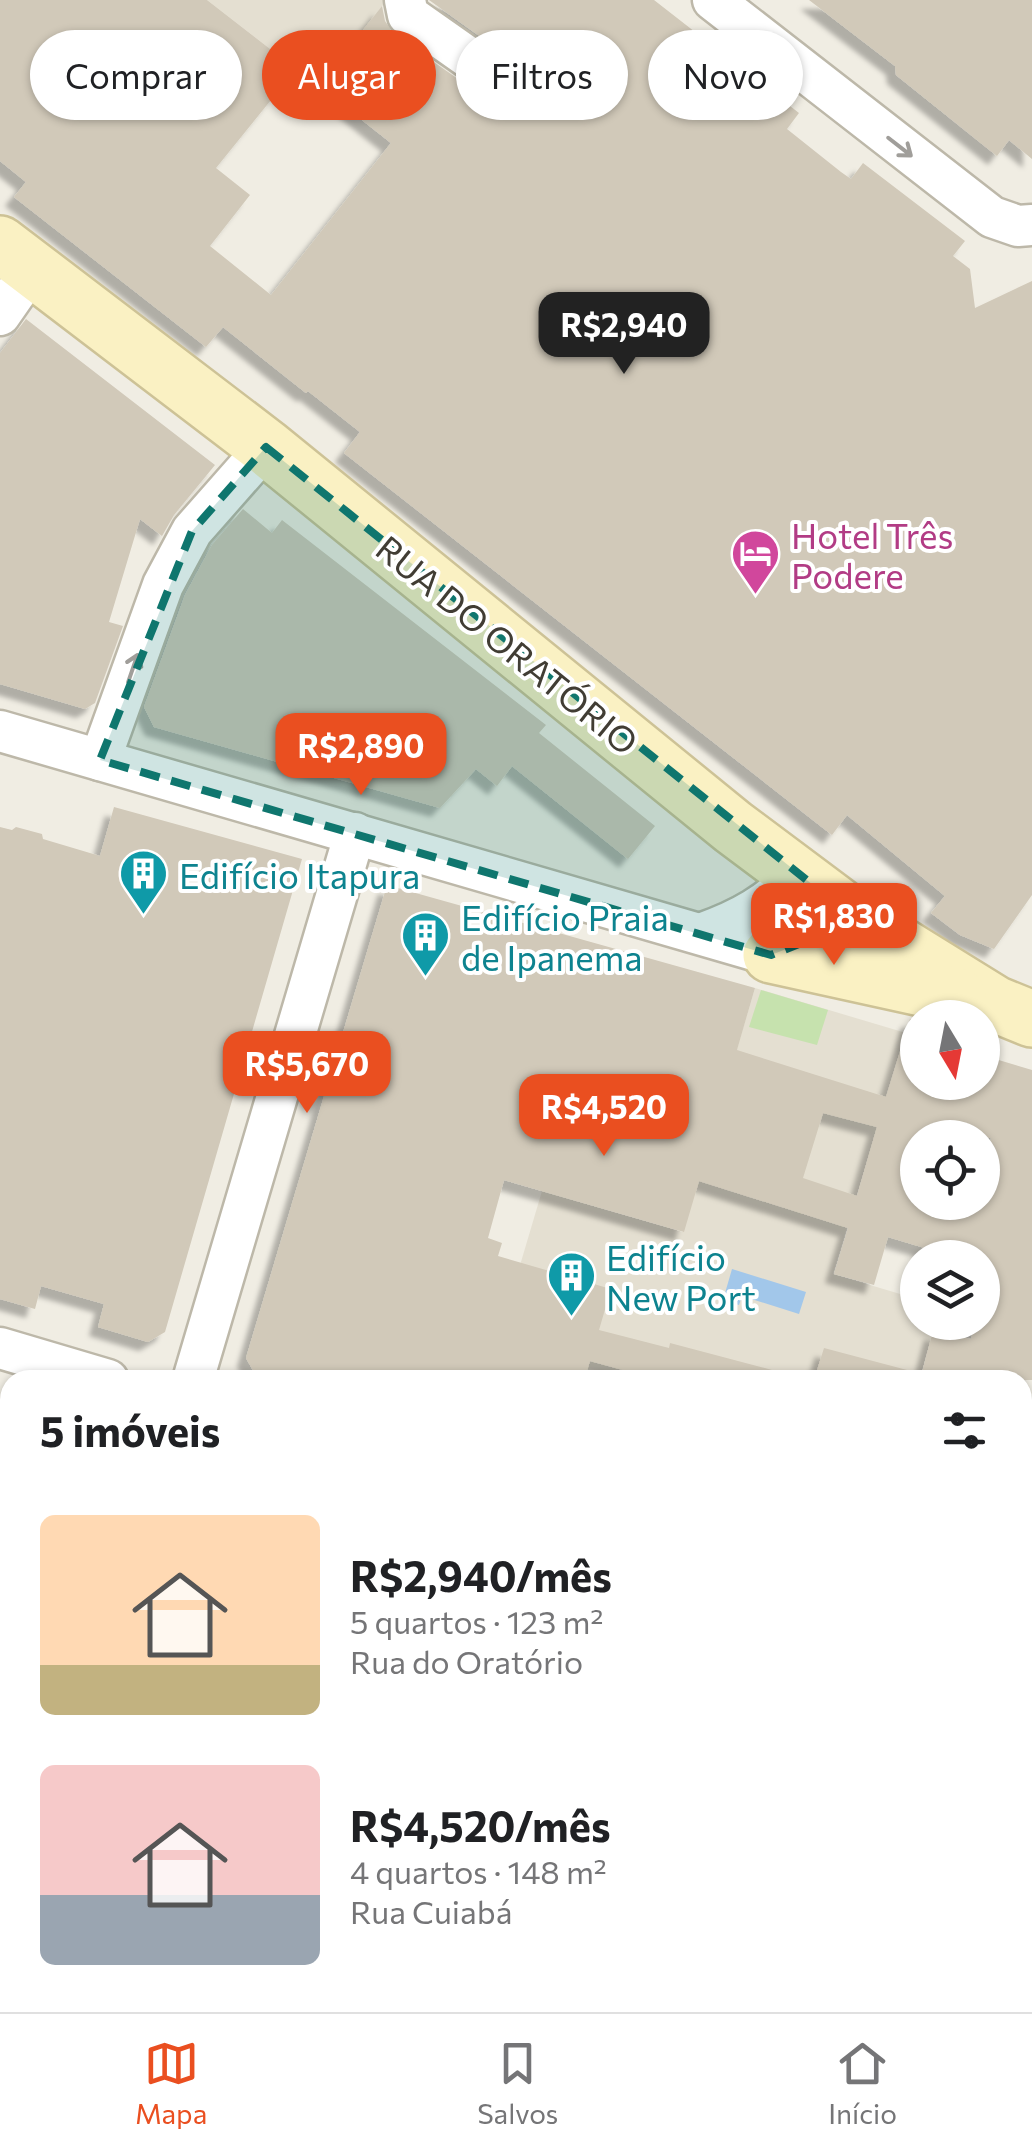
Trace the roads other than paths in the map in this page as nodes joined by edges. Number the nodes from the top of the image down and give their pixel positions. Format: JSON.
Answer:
{"nodes":[{"id":1,"x":406,"y":0,"type":"edge"},
{"id":2,"x":714,"y":0,"type":"edge"},
{"id":3,"x":456,"y":49,"type":"edge"},
{"id":4,"x":1025,"y":225,"type":"edge"},
{"id":5,"x":16,"y":257,"type":"edge"},
{"id":6,"x":0,"y":315,"type":"edge"},
{"id":7,"x":266,"y":447,"type":"junction"},
{"id":8,"x":0,"y":731,"type":"edge"},
{"id":9,"x":100,"y":760,"type":"junction"},
{"id":10,"x":354,"y":833,"type":"junction"},
{"id":11,"x":797,"y":875,"type":"junction"},
{"id":12,"x":848,"y":912,"type":"junction"},
{"id":13,"x":703,"y":932,"type":"junction"},
{"id":14,"x":771,"y":954,"type":"junction"},
{"id":15,"x":1014,"y":1012,"type":"edge"},
{"id":16,"x":0,"y":1348,"type":"edge"},
{"id":17,"x":74,"y":1370,"type":"edge"},
{"id":18,"x":197,"y":1370,"type":"edge"}],
"edges":[{"from":1,"to":3,"type":"street"},
{"from":2,"to":4,"type":"street","one_way":true},
{"from":5,"to":6,"type":"street"},
{"from":5,"to":7,"type":"street","name":"RUA DO ORATÓRIO"},
{"from":9,"to":7,"type":"street","one_way":true},
{"from":7,"to":11,"type":"street","name":"RUA DO ORATÓRIO"},
{"from":8,"to":9,"type":"street"},
{"from":9,"to":10,"type":"street"},
{"from":10,"to":13,"type":"street"},
{"from":10,"to":18,"type":"street"},
{"from":11,"to":12,"type":"street","name":"RUA DO ORATÓRIO"},
{"from":11,"to":13,"type":"street"},
{"from":12,"to":14,"type":"street"},
{"from":12,"to":15,"type":"street","name":"RUA DO ORATÓRIO"},
{"from":13,"to":14,"type":"street"},
{"from":14,"to":15,"type":"street"},
{"from":16,"to":17,"type":"street"}]}
